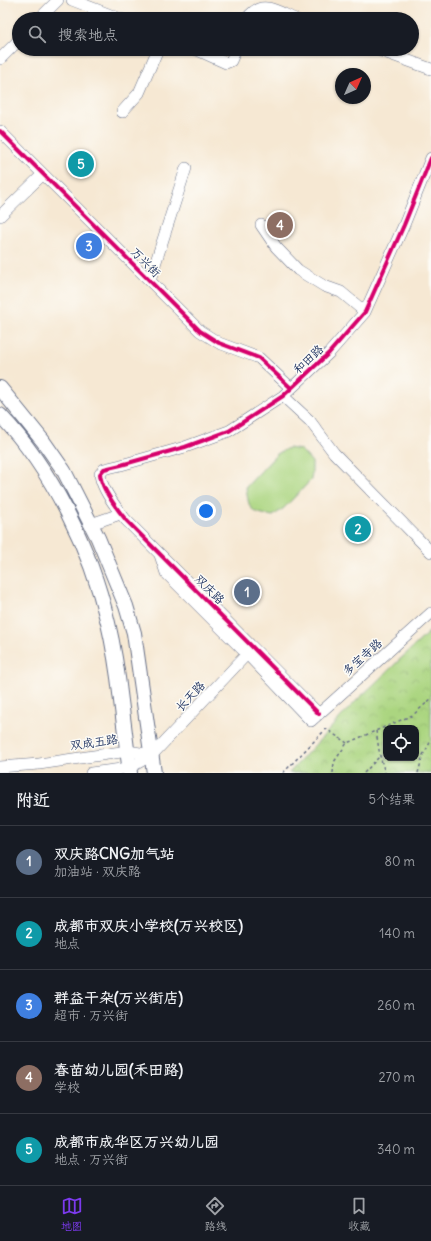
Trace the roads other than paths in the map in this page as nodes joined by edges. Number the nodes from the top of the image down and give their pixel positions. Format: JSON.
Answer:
{"nodes":[{"id":1,"x":58,"y":0,"type":"edge"},
{"id":2,"x":72,"y":0,"type":"edge"},
{"id":3,"x":46,"y":12,"type":"edge"},
{"id":4,"x":103,"y":12,"type":"edge"},
{"id":5,"x":253,"y":12,"type":"edge"},
{"id":6,"x":279,"y":12,"type":"edge"},
{"id":7,"x":12,"y":47,"type":"edge"},
{"id":8,"x":155,"y":56,"type":"edge"},
{"id":9,"x":210,"y":56,"type":"edge"},
{"id":10,"x":233,"y":56,"type":"edge"},
{"id":11,"x":395,"y":56,"type":"edge"},
{"id":12,"x":0,"y":59,"type":"edge"},
{"id":13,"x":431,"y":69,"type":"edge"},
{"id":14,"x":122,"y":112,"type":"dead end"},
{"id":15,"x":0,"y":131,"type":"edge"},
{"id":16,"x":431,"y":158,"type":"edge"},
{"id":17,"x":186,"y":168,"type":"dead end"},
{"id":18,"x":43,"y":174,"type":"junction"},
{"id":19,"x":0,"y":216,"type":"edge"},
{"id":20,"x":262,"y":225,"type":"dead end"},
{"id":21,"x":150,"y":280,"type":"junction"},
{"id":22,"x":365,"y":312,"type":"junction"},
{"id":23,"x":0,"y":388,"type":"edge"},
{"id":24,"x":291,"y":388,"type":"junction"},
{"id":25,"x":283,"y":396,"type":"junction"},
{"id":26,"x":0,"y":415,"type":"edge"},
{"id":27,"x":120,"y":514,"type":"junction"},
{"id":28,"x":91,"y":524,"type":"junction"},
{"id":29,"x":159,"y":552,"type":"junction"},
{"id":30,"x":431,"y":552,"type":"edge"},
{"id":31,"x":431,"y":613,"type":"edge"},
{"id":32,"x":247,"y":654,"type":"junction"},
{"id":33,"x":315,"y":717,"type":"junction"},
{"id":34,"x":128,"y":751,"type":"junction"},
{"id":35,"x":152,"y":755,"type":"junction"},
{"id":36,"x":0,"y":767,"type":"edge"},
{"id":37,"x":129,"y":771,"type":"edge"},
{"id":38,"x":91,"y":773,"type":"edge"},
{"id":39,"x":154,"y":773,"type":"edge"}],
"edges":[{"from":1,"to":3,"type":"street"},
{"from":2,"to":4,"type":"street"},
{"from":5,"to":6,"type":"street"},
{"from":7,"to":12,"type":"street"},
{"from":8,"to":14,"type":"street"},
{"from":9,"to":10,"type":"street"},
{"from":11,"to":13,"type":"street"},
{"from":15,"to":18,"type":"street","name":"万兴街"},
{"from":16,"to":22,"type":"street","name":"和田路"},
{"from":17,"to":21,"type":"street"},
{"from":18,"to":19,"type":"street"},
{"from":18,"to":21,"type":"street","name":"万兴街"},
{"from":20,"to":22,"type":"street"},
{"from":21,"to":24,"type":"street","name":"万兴街"},
{"from":22,"to":24,"type":"street","name":"和田路"},
{"from":23,"to":28,"type":"main road"},
{"from":24,"to":25,"type":"street","name":"和田路"},
{"from":25,"to":27,"type":"street","name":"和田路"},
{"from":25,"to":30,"type":"street"},
{"from":26,"to":34,"type":"main road"},
{"from":27,"to":28,"type":"street"},
{"from":27,"to":29,"type":"street","name":"双庆路"},
{"from":28,"to":35,"type":"main road"},
{"from":29,"to":32,"type":"street","name":"双庆路"},
{"from":29,"to":33,"type":"street","name":"双庆路"},
{"from":31,"to":33,"type":"street","name":"多宝寺路"},
{"from":32,"to":33,"type":"street","name":"双庆路"},
{"from":32,"to":35,"type":"street","name":"长天路"},
{"from":34,"to":35,"type":"street","name":"双成五路"},
{"from":34,"to":36,"type":"street","name":"双成五路"},
{"from":34,"to":37,"type":"main road"},
{"from":35,"to":37,"type":"street"},
{"from":35,"to":39,"type":"main road"},
{"from":37,"to":38,"type":"street"}]}
